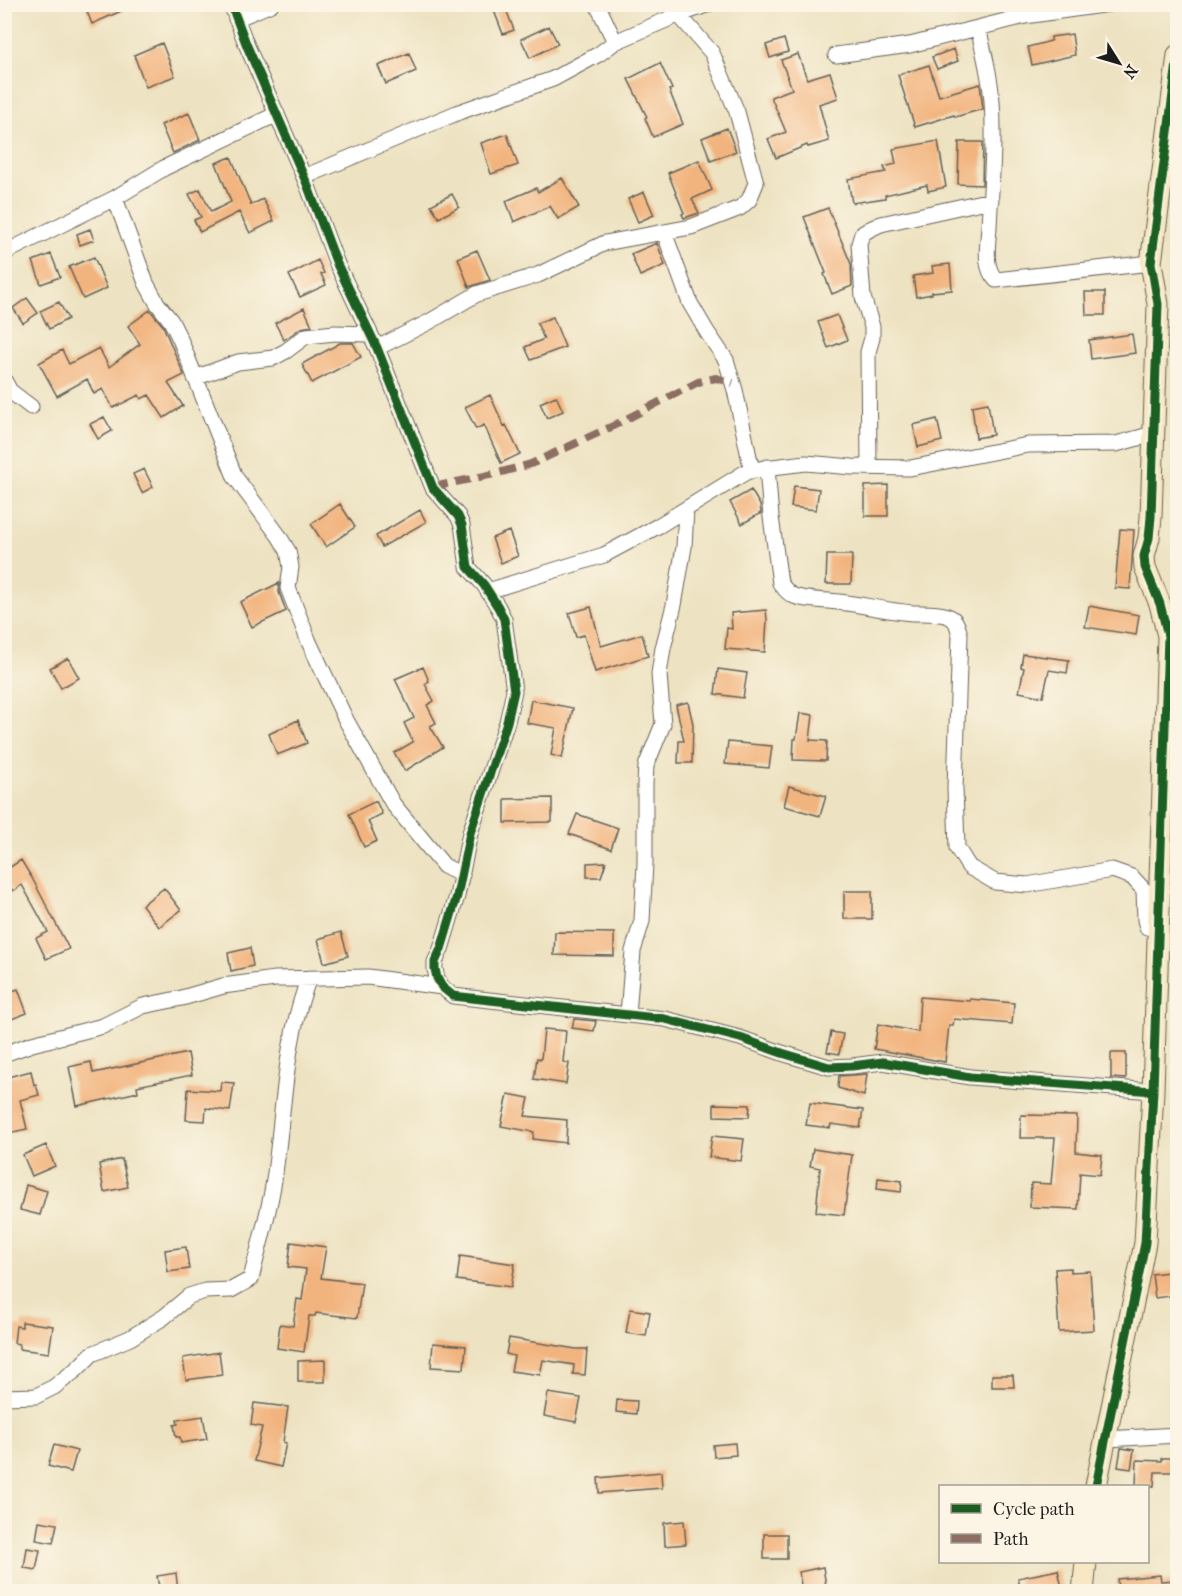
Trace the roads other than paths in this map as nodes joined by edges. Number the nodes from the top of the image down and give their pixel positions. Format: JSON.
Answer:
{"nodes":[{"id":1,"x":271,"y":4,"type":"edge"},
{"id":2,"x":597,"y":4,"type":"edge"},
{"id":3,"x":709,"y":4,"type":"edge"},
{"id":4,"x":1109,"y":4,"type":"edge"},
{"id":5,"x":234,"y":12,"type":"edge"},
{"id":6,"x":679,"y":15,"type":"junction"},
{"id":7,"x":978,"y":28,"type":"junction"},
{"id":8,"x":615,"y":42,"type":"junction"},
{"id":9,"x":836,"y":55,"type":"dead end"},
{"id":10,"x":1178,"y":55,"type":"edge"},
{"id":11,"x":277,"y":114,"type":"junction"},
{"id":12,"x":304,"y":177,"type":"junction"},
{"id":13,"x":115,"y":198,"type":"junction"},
{"id":14,"x":990,"y":200,"type":"junction"},
{"id":15,"x":664,"y":232,"type":"junction"},
{"id":16,"x":4,"y":253,"type":"edge"},
{"id":17,"x":1151,"y":263,"type":"junction"},
{"id":18,"x":369,"y":334,"type":"junction"},
{"id":19,"x":377,"y":348,"type":"junction"},
{"id":20,"x":195,"y":378,"type":"junction"},
{"id":21,"x":4,"y":380,"type":"edge"},
{"id":22,"x":31,"y":407,"type":"dead end"},
{"id":23,"x":1153,"y":434,"type":"junction"},
{"id":24,"x":869,"y":467,"type":"junction"},
{"id":25,"x":759,"y":469,"type":"junction"},
{"id":26,"x":686,"y":509,"type":"junction"},
{"id":27,"x":488,"y":591,"type":"junction"},
{"id":28,"x":1173,"y":636,"type":"edge"},
{"id":29,"x":462,"y":875,"type":"junction"},
{"id":30,"x":1158,"y":929,"type":"junction"},
{"id":31,"x":309,"y":978,"type":"junction"},
{"id":32,"x":442,"y":987,"type":"junction"},
{"id":33,"x":628,"y":1015,"type":"junction"},
{"id":34,"x":4,"y":1054,"type":"edge"},
{"id":35,"x":1153,"y":1091,"type":"junction"},
{"id":36,"x":4,"y":1397,"type":"edge"},
{"id":37,"x":1178,"y":1435,"type":"edge"},
{"id":38,"x":1106,"y":1439,"type":"junction"},
{"id":39,"x":1096,"y":1485,"type":"edge"},
{"id":40,"x":1086,"y":1563,"type":"edge"},
{"id":41,"x":1083,"y":1592,"type":"edge"}],
"edges":[{"from":1,"to":5,"type":"street"},
{"from":2,"to":8,"type":"street"},
{"from":3,"to":6,"type":"street"},
{"from":4,"to":7,"type":"street"},
{"from":5,"to":11,"type":"street"},
{"from":6,"to":8,"type":"street"},
{"from":6,"to":15,"type":"street"},
{"from":7,"to":9,"type":"street"},
{"from":7,"to":14,"type":"street"},
{"from":8,"to":12,"type":"street"},
{"from":10,"to":17,"type":"street"},
{"from":11,"to":12,"type":"street"},
{"from":11,"to":13,"type":"street"},
{"from":12,"to":18,"type":"street"},
{"from":13,"to":16,"type":"street"},
{"from":13,"to":20,"type":"street"},
{"from":14,"to":17,"type":"street"},
{"from":14,"to":24,"type":"street"},
{"from":15,"to":19,"type":"street"},
{"from":15,"to":25,"type":"street"},
{"from":17,"to":23,"type":"street"},
{"from":18,"to":19,"type":"street"},
{"from":18,"to":20,"type":"street"},
{"from":19,"to":27,"type":"street"},
{"from":20,"to":29,"type":"street"},
{"from":21,"to":22,"type":"street"},
{"from":23,"to":24,"type":"street"},
{"from":23,"to":28,"type":"street"},
{"from":24,"to":25,"type":"street"},
{"from":25,"to":26,"type":"street"},
{"from":25,"to":30,"type":"street"},
{"from":26,"to":27,"type":"street"},
{"from":26,"to":33,"type":"street"},
{"from":27,"to":29,"type":"street"},
{"from":28,"to":30,"type":"street"},
{"from":29,"to":32,"type":"street"},
{"from":30,"to":35,"type":"street"},
{"from":31,"to":32,"type":"street"},
{"from":31,"to":34,"type":"street"},
{"from":31,"to":36,"type":"street"},
{"from":32,"to":33,"type":"street"},
{"from":33,"to":35,"type":"street"},
{"from":35,"to":38,"type":"street"},
{"from":37,"to":38,"type":"street"},
{"from":38,"to":39,"type":"street"},
{"from":40,"to":41,"type":"street"}]}
